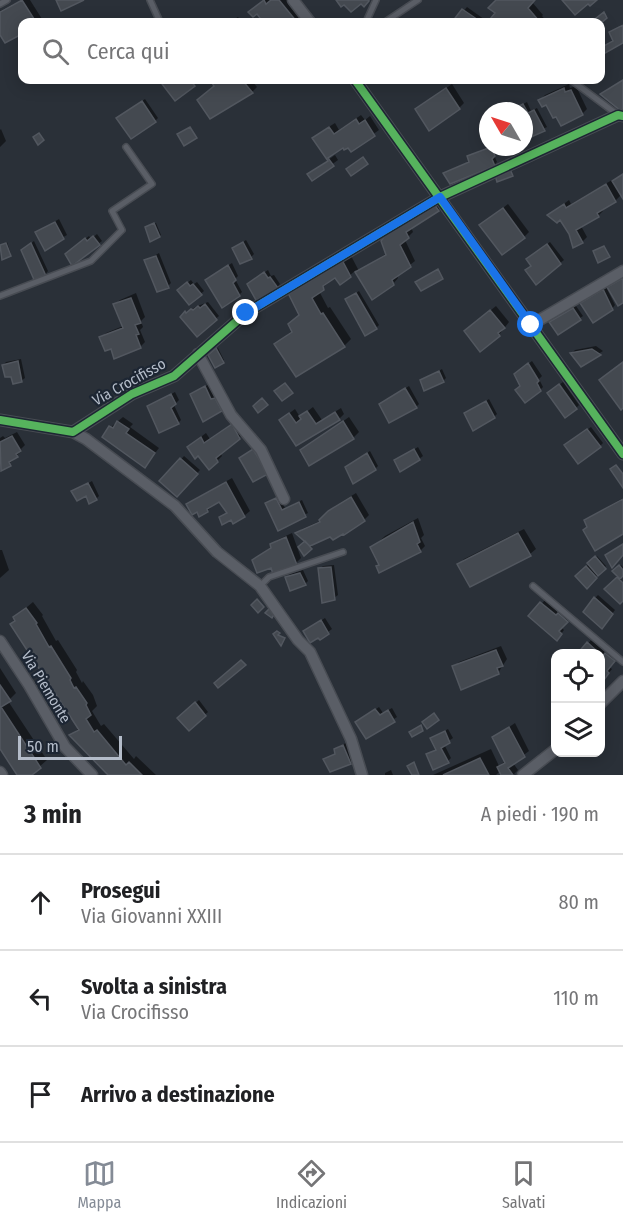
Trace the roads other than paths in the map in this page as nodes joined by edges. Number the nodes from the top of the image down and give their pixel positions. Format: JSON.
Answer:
{"nodes":[{"id":1,"x":7,"y":0,"type":"edge"},
{"id":2,"x":150,"y":0,"type":"edge"},
{"id":3,"x":293,"y":0,"type":"edge"},
{"id":4,"x":376,"y":0,"type":"edge"},
{"id":5,"x":418,"y":0,"type":"edge"},
{"id":6,"x":0,"y":4,"type":"edge"},
{"id":7,"x":158,"y":18,"type":"edge"},
{"id":8,"x":307,"y":18,"type":"edge"},
{"id":9,"x":368,"y":18,"type":"edge"},
{"id":10,"x":391,"y":18,"type":"edge"},
{"id":11,"x":358,"y":84,"type":"edge"},
{"id":12,"x":577,"y":84,"type":"edge"},
{"id":13,"x":621,"y":114,"type":"edge"},
{"id":14,"x":126,"y":147,"type":"dead end"},
{"id":15,"x":440,"y":197,"type":"junction"},
{"id":16,"x":623,"y":271,"type":"edge"},
{"id":17,"x":0,"y":296,"type":"edge"},
{"id":18,"x":531,"y":325,"type":"junction"},
{"id":19,"x":198,"y":354,"type":"junction"},
{"id":20,"x":0,"y":420,"type":"edge"},
{"id":21,"x":73,"y":432,"type":"junction"},
{"id":22,"x":623,"y":454,"type":"edge"},
{"id":23,"x":284,"y":499,"type":"dead end"},
{"id":24,"x":344,"y":552,"type":"dead end"},
{"id":25,"x":260,"y":586,"type":"junction"},
{"id":26,"x":533,"y":586,"type":"dead end"},
{"id":27,"x":0,"y":641,"type":"edge"},
{"id":28,"x":623,"y":662,"type":"edge"},
{"id":29,"x":623,"y":681,"type":"edge"},
{"id":30,"x":601,"y":703,"type":"edge"},
{"id":31,"x":551,"y":752,"type":"edge"},
{"id":32,"x":92,"y":775,"type":"edge"},
{"id":33,"x":362,"y":775,"type":"edge"},
{"id":34,"x":523,"y":775,"type":"edge"}],
"edges":[{"from":1,"to":6,"type":"lane"},
{"from":2,"to":7,"type":"lane"},
{"from":3,"to":8,"type":"street"},
{"from":4,"to":9,"type":"lane"},
{"from":5,"to":10,"type":"lane"},
{"from":11,"to":15,"type":"street"},
{"from":12,"to":13,"type":"lane"},
{"from":13,"to":15,"type":"street","name":"Via Crocifisso"},
{"from":14,"to":17,"type":"lane"},
{"from":15,"to":18,"type":"street"},
{"from":15,"to":19,"type":"street","name":"Via Crocifisso"},
{"from":16,"to":18,"type":"street"},
{"from":18,"to":22,"type":"street"},
{"from":19,"to":21,"type":"street","name":"Via Crocifisso"},
{"from":19,"to":23,"type":"street"},
{"from":20,"to":21,"type":"street"},
{"from":21,"to":25,"type":"street"},
{"from":24,"to":25,"type":"lane"},
{"from":25,"to":33,"type":"street"},
{"from":26,"to":28,"type":"lane"},
{"from":27,"to":32,"type":"street","name":"Via Piemonte"},
{"from":29,"to":30,"type":"street"},
{"from":31,"to":34,"type":"street"}]}
